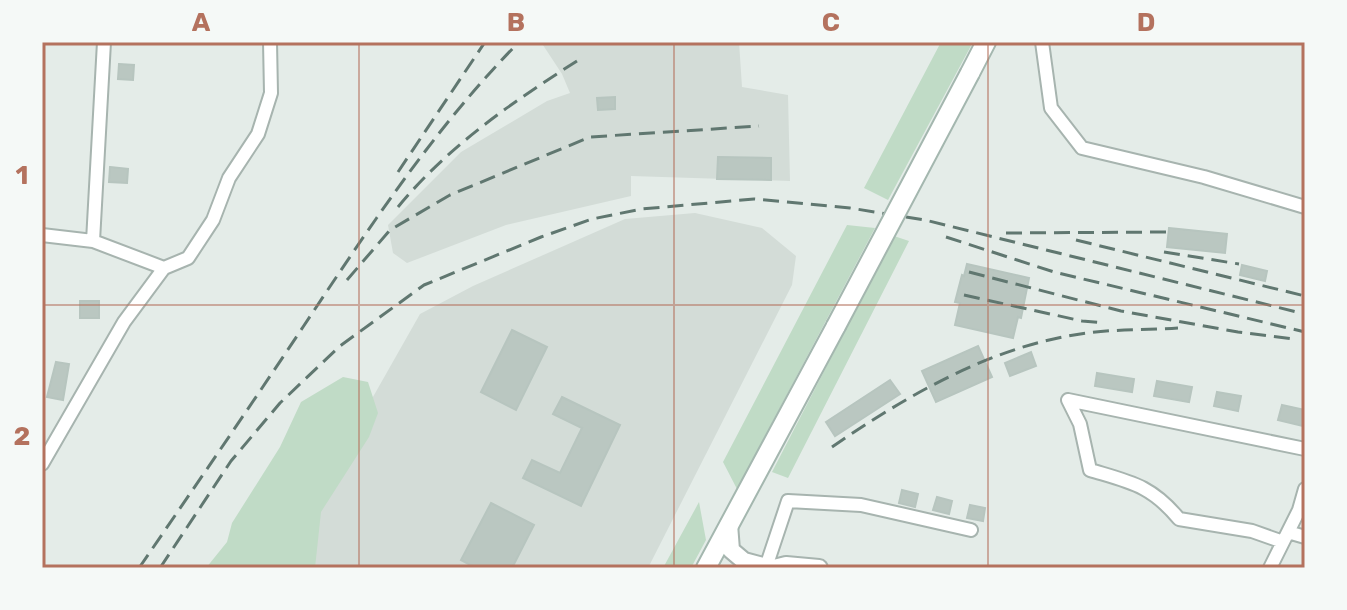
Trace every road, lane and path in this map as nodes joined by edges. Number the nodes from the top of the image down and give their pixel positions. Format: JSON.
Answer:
{"nodes":[{"id":1,"x":104,"y":42,"type":"edge"},
{"id":2,"x":270,"y":42,"type":"edge"},
{"id":3,"x":986,"y":42,"type":"edge"},
{"id":4,"x":1042,"y":42,"type":"edge"},
{"id":5,"x":1305,"y":207,"type":"edge"},
{"id":6,"x":42,"y":235,"type":"edge"},
{"id":7,"x":93,"y":241,"type":"junction"},
{"id":8,"x":164,"y":268,"type":"junction"},
{"id":9,"x":1305,"y":449,"type":"edge"},
{"id":10,"x":42,"y":464,"type":"edge"},
{"id":11,"x":1305,"y":489,"type":"edge"},
{"id":12,"x":729,"y":524,"type":"junction"},
{"id":13,"x":971,"y":530,"type":"dead end"},
{"id":14,"x":1286,"y":537,"type":"junction"},
{"id":15,"x":1305,"y":537,"type":"edge"},
{"id":16,"x":710,"y":564,"type":"edge"},
{"id":17,"x":770,"y":568,"type":"edge"},
{"id":18,"x":819,"y":568,"type":"edge"},
{"id":19,"x":1270,"y":568,"type":"edge"}],
"edges":[{"from":1,"to":7,"type":"street"},
{"from":2,"to":8,"type":"street"},
{"from":3,"to":12,"type":"main road","bridge":true},
{"from":4,"to":5,"type":"street"},
{"from":6,"to":7,"type":"street"},
{"from":7,"to":8,"type":"street"},
{"from":8,"to":10,"type":"street"},
{"from":9,"to":14,"type":"street"},
{"from":11,"to":14,"type":"street"},
{"from":12,"to":16,"type":"main road"},
{"from":12,"to":17,"type":"street"},
{"from":13,"to":17,"type":"street"},
{"from":14,"to":15,"type":"street"},
{"from":14,"to":19,"type":"street"},
{"from":17,"to":18,"type":"street"}]}
